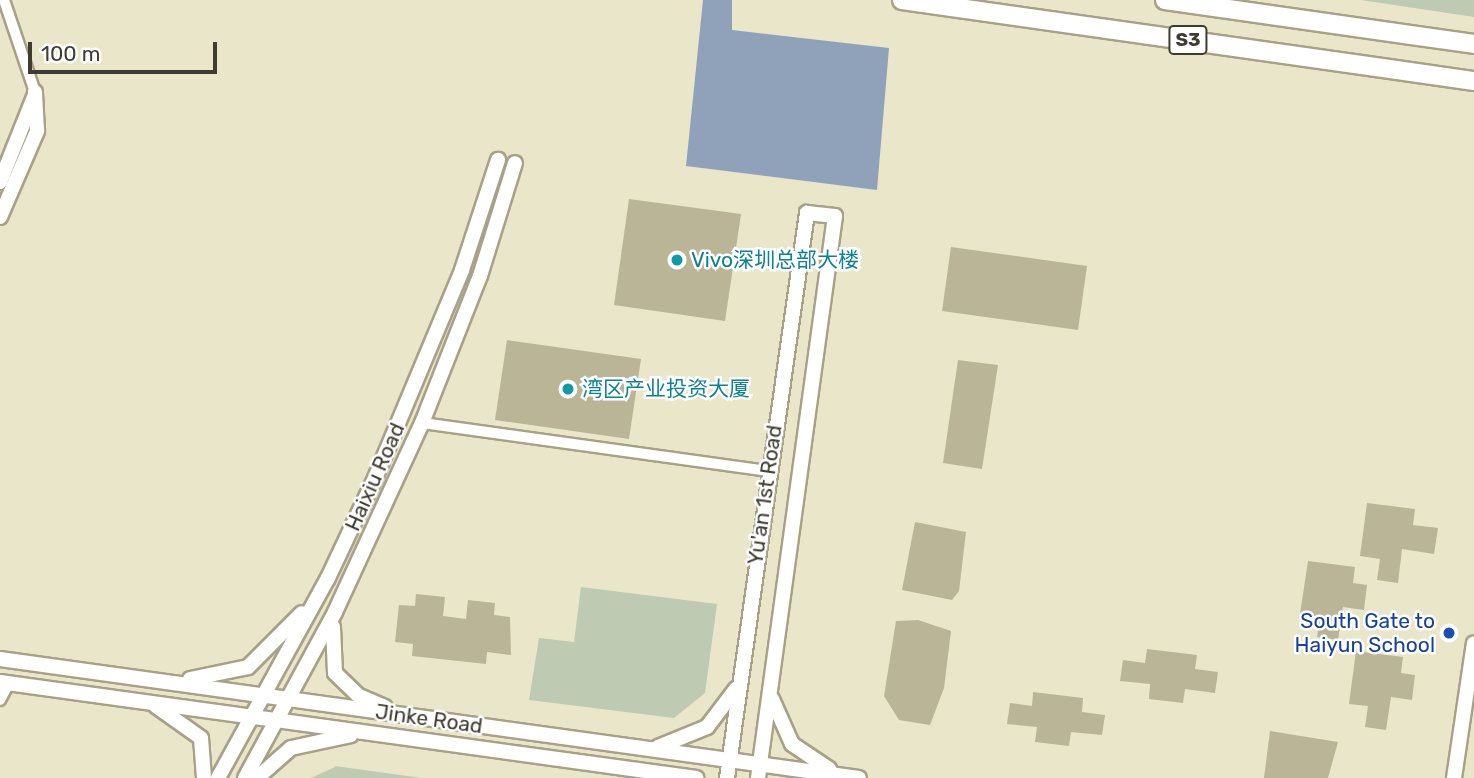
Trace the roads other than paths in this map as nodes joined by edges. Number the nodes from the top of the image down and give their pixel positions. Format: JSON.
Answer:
{"nodes":[{"id":1,"x":4,"y":0,"type":"edge"},
{"id":2,"x":902,"y":0,"type":"edge"},
{"id":3,"x":1165,"y":0,"type":"edge"},
{"id":4,"x":1474,"y":44,"type":"edge"},
{"id":5,"x":1474,"y":81,"type":"edge"},
{"id":6,"x":35,"y":92,"type":"junction"},
{"id":7,"x":498,"y":160,"type":"dead end"},
{"id":8,"x":515,"y":163,"type":"dead end"},
{"id":9,"x":0,"y":182,"type":"edge"},
{"id":10,"x":0,"y":217,"type":"edge"},
{"id":11,"x":422,"y":423,"type":"junction"},
{"id":12,"x":768,"y":471,"type":"junction"},
{"id":13,"x":328,"y":578,"type":"junction"},
{"id":14,"x":335,"y":612,"type":"junction"},
{"id":15,"x":1474,"y":643,"type":"edge"},
{"id":16,"x":0,"y":659,"type":"edge"},
{"id":17,"x":161,"y":681,"type":"junction"},
{"id":18,"x":740,"y":681,"type":"junction"},
{"id":19,"x":4,"y":682,"type":"edge"},
{"id":20,"x":769,"y":686,"type":"junction"},
{"id":21,"x":264,"y":696,"type":"junction"},
{"id":22,"x":290,"y":699,"type":"junction"},
{"id":23,"x":0,"y":700,"type":"edge"},
{"id":24,"x":149,"y":702,"type":"junction"},
{"id":25,"x":252,"y":716,"type":"junction"},
{"id":26,"x":406,"y":716,"type":"junction"},
{"id":27,"x":278,"y":720,"type":"junction"},
{"id":28,"x":366,"y":733,"type":"junction"},
{"id":29,"x":652,"y":749,"type":"junction"},
{"id":30,"x":730,"y":760,"type":"junction"},
{"id":31,"x":646,"y":771,"type":"junction"},
{"id":32,"x":759,"y":771,"type":"edge"},
{"id":33,"x":854,"y":777,"type":"edge"},
{"id":34,"x":204,"y":778,"type":"edge"},
{"id":35,"x":218,"y":778,"type":"edge"},
{"id":36,"x":245,"y":778,"type":"edge"},
{"id":37,"x":257,"y":778,"type":"edge"},
{"id":38,"x":662,"y":778,"type":"edge"},
{"id":39,"x":696,"y":778,"type":"edge"},
{"id":40,"x":727,"y":778,"type":"edge"},
{"id":41,"x":1454,"y":778,"type":"edge"}],
"edges":[{"from":1,"to":6,"type":"street"},
{"from":2,"to":5,"type":"highway","number":"S3"},
{"from":3,"to":4,"type":"highway","number":"S3"},
{"from":6,"to":9,"type":"main road"},
{"from":6,"to":10,"type":"main road"},
{"from":7,"to":13,"type":"main road","name":"Haixiu Road"},
{"from":8,"to":11,"type":"main road","name":"Haixiu Road"},
{"from":11,"to":12,"type":"street"},
{"from":11,"to":14,"type":"main road","name":"Haixiu Road"},
{"from":12,"to":18,"type":"main road","name":"Yu'an 1st Road"},
{"from":12,"to":20,"type":"main road","name":"Yu'an 1st Road"},
{"from":13,"to":17,"type":"main road"},
{"from":13,"to":21,"type":"main road","name":"Haixiu Road"},
{"from":14,"to":22,"type":"main road","name":"Haixiu Road"},
{"from":14,"to":26,"type":"main road"},
{"from":15,"to":41,"type":"main road"},
{"from":16,"to":17,"type":"main road","name":"Jinke Road"},
{"from":17,"to":21,"type":"main road","name":"Jinke Road"},
{"from":18,"to":29,"type":"main road"},
{"from":18,"to":30,"type":"main road","name":"Yu'an 1st Road"},
{"from":19,"to":23,"type":"street"},
{"from":19,"to":24,"type":"main road","name":"Jinke Road"},
{"from":20,"to":32,"type":"main road","name":"Yu'an 1st Road"},
{"from":20,"to":33,"type":"main road"},
{"from":21,"to":22,"type":"main road","name":"Jinke Road"},
{"from":21,"to":25,"type":"main road","name":"Haixiu Road"},
{"from":22,"to":26,"type":"main road","name":"Jinke Road"},
{"from":22,"to":27,"type":"main road","name":"Haixiu Road"},
{"from":24,"to":25,"type":"main road","name":"Jinke Road"},
{"from":24,"to":34,"type":"main road"},
{"from":25,"to":27,"type":"main road","name":"Jinke Road"},
{"from":25,"to":35,"type":"main road","name":"Haixiu Road"},
{"from":26,"to":29,"type":"main road","name":"Jinke Road"},
{"from":27,"to":28,"type":"main road","name":"Jinke Road"},
{"from":27,"to":36,"type":"main road","name":"Haixiu Road"},
{"from":28,"to":31,"type":"main road","name":"Jinke Road"},
{"from":28,"to":37,"type":"main road"},
{"from":29,"to":30,"type":"main road","name":"Jinke Road"},
{"from":30,"to":32,"type":"main road","name":"Jinke Road"},
{"from":30,"to":40,"type":"main road","name":"Yu'an 1st Road"},
{"from":31,"to":38,"type":"main road"},
{"from":31,"to":39,"type":"main road","name":"Jinke Road"},
{"from":32,"to":33,"type":"main road","name":"Jinke Road"}]}
